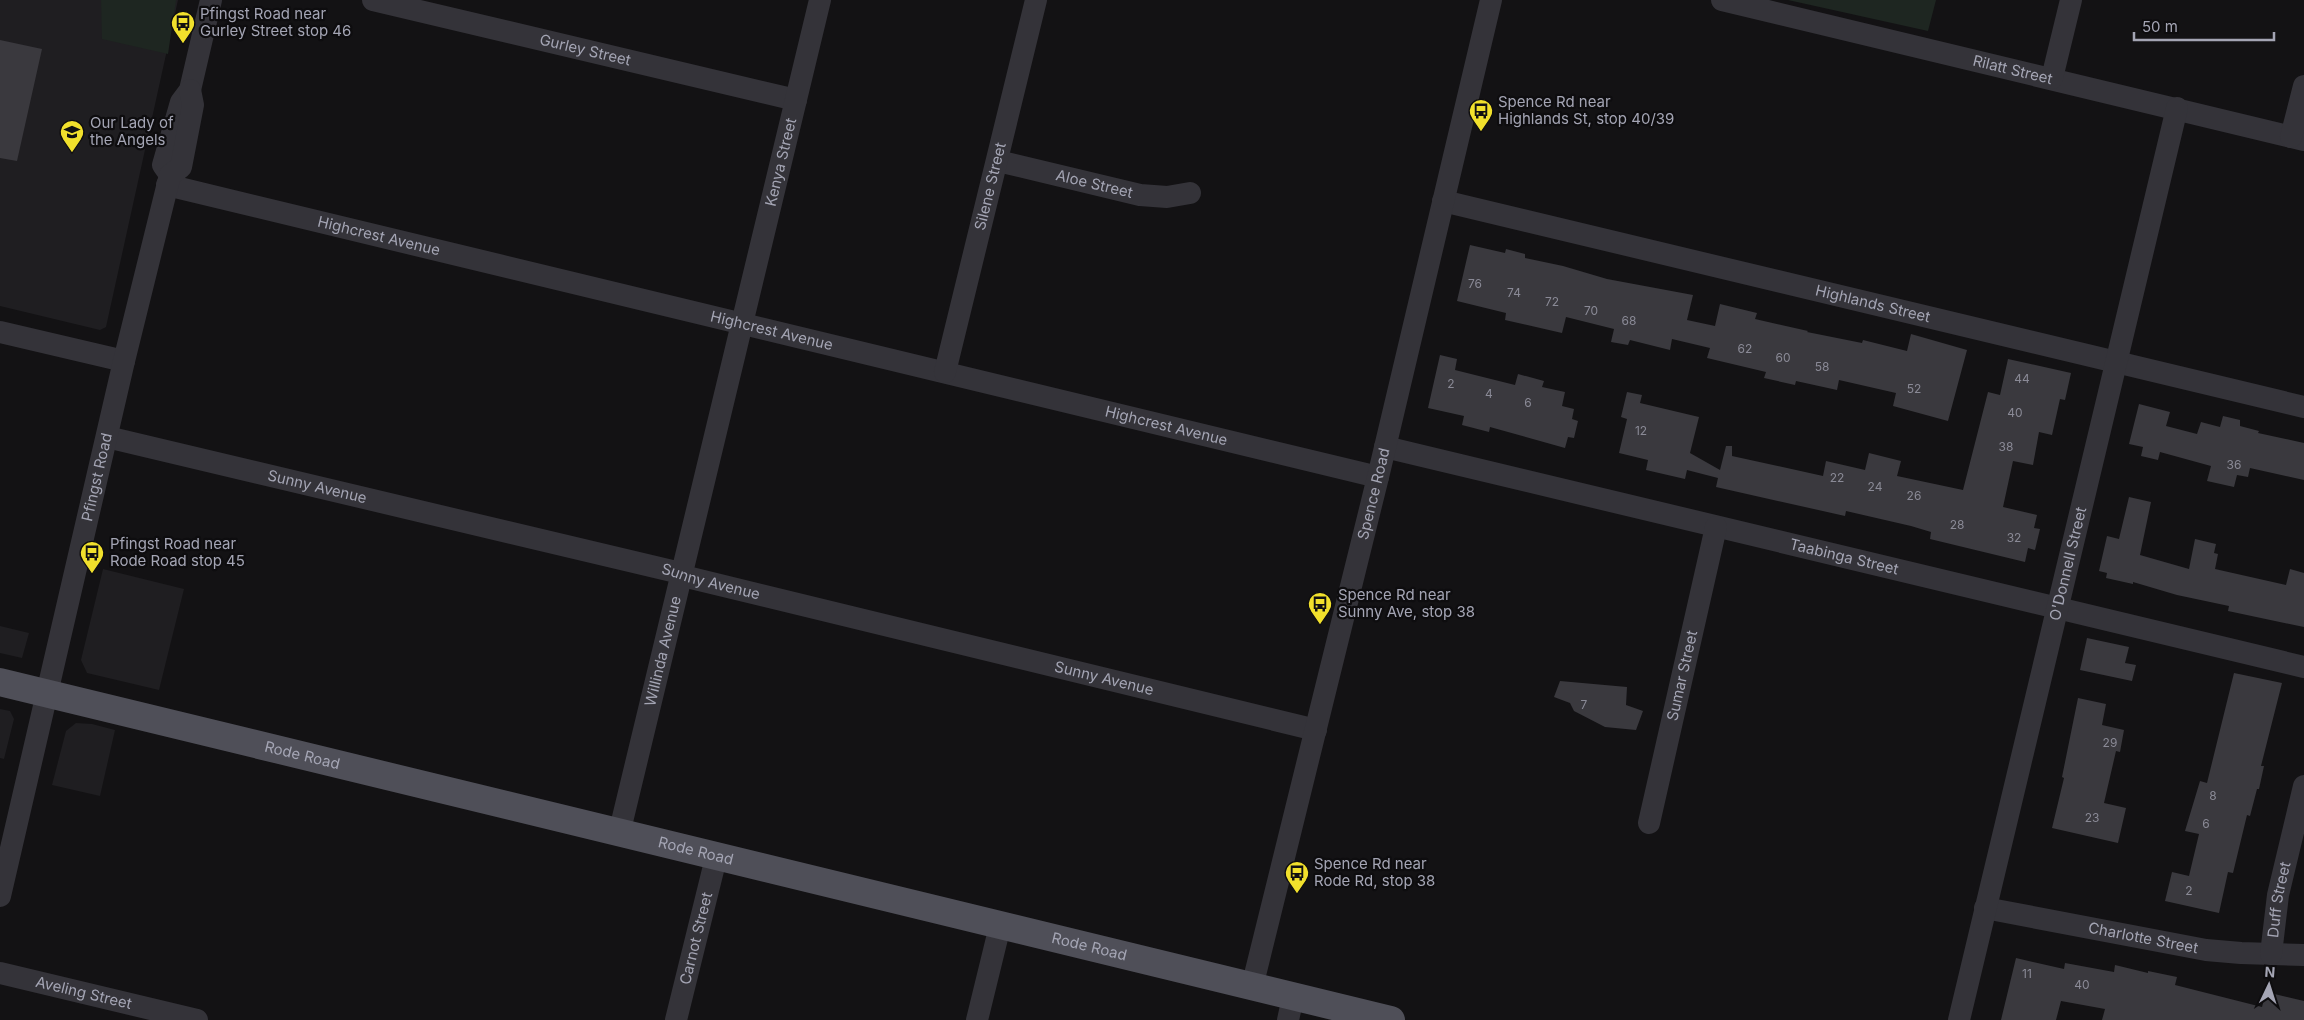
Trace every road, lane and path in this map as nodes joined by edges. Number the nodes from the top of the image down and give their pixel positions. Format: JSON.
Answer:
{"nodes":[{"id":1,"x":211,"y":0,"type":"edge"},
{"id":2,"x":373,"y":0,"type":"edge"},
{"id":3,"x":820,"y":0,"type":"edge"},
{"id":4,"x":1036,"y":0,"type":"edge"},
{"id":5,"x":1491,"y":0,"type":"edge"},
{"id":6,"x":1722,"y":0,"type":"edge"},
{"id":7,"x":2070,"y":0,"type":"edge"},
{"id":8,"x":2052,"y":78,"type":"junction"},
{"id":9,"x":2304,"y":86,"type":"edge"},
{"id":10,"x":796,"y":100,"type":"junction"},
{"id":11,"x":2177,"y":108,"type":"junction"},
{"id":12,"x":2298,"y":139,"type":"edge"},
{"id":13,"x":998,"y":161,"type":"junction"},
{"id":14,"x":168,"y":180,"type":"junction"},
{"id":15,"x":1190,"y":193,"type":"dead end"},
{"id":16,"x":1443,"y":201,"type":"junction"},
{"id":17,"x":742,"y":324,"type":"junction"},
{"id":18,"x":0,"y":332,"type":"edge"},
{"id":19,"x":124,"y":361,"type":"junction"},
{"id":20,"x":2116,"y":362,"type":"junction"},
{"id":21,"x":946,"y":372,"type":"junction"},
{"id":22,"x":2304,"y":408,"type":"edge"},
{"id":23,"x":107,"y":437,"type":"junction"},
{"id":24,"x":1385,"y":447,"type":"junction"},
{"id":25,"x":1378,"y":477,"type":"junction"},
{"id":26,"x":1716,"y":527,"type":"junction"},
{"id":27,"x":682,"y":575,"type":"junction"},
{"id":28,"x":2057,"y":608,"type":"junction"},
{"id":29,"x":2304,"y":667,"type":"edge"},
{"id":30,"x":0,"y":682,"type":"edge"},
{"id":31,"x":47,"y":694,"type":"junction"},
{"id":32,"x":1316,"y":730,"type":"junction"},
{"id":33,"x":2304,"y":786,"type":"edge"},
{"id":34,"x":1649,"y":823,"type":"dead end"},
{"id":35,"x":619,"y":834,"type":"junction"},
{"id":36,"x":716,"y":858,"type":"junction"},
{"id":37,"x":0,"y":896,"type":"edge"},
{"id":38,"x":1985,"y":908,"type":"junction"},
{"id":39,"x":1000,"y":926,"type":"junction"},
{"id":40,"x":2271,"y":954,"type":"junction"},
{"id":41,"x":2304,"y":955,"type":"edge"},
{"id":42,"x":0,"y":973,"type":"edge"},
{"id":43,"x":1252,"y":987,"type":"junction"},
{"id":44,"x":1291,"y":1008,"type":"edge"},
{"id":45,"x":197,"y":1020,"type":"edge"},
{"id":46,"x":676,"y":1020,"type":"edge"},
{"id":47,"x":977,"y":1020,"type":"edge"},
{"id":48,"x":1391,"y":1020,"type":"edge"},
{"id":49,"x":1959,"y":1020,"type":"edge"}],
"edges":[{"from":1,"to":14,"type":"street","name":"Pfingst Road"},
{"from":2,"to":10,"type":"street","name":"Gurley Street"},
{"from":3,"to":10,"type":"street","name":"Kenya Street"},
{"from":4,"to":13,"type":"street","name":"Silene Street"},
{"from":5,"to":16,"type":"street","name":"Spence Road"},
{"from":6,"to":8,"type":"street","name":"Rilatt Street"},
{"from":7,"to":8,"type":"street"},
{"from":8,"to":11,"type":"street","name":"Rilatt Street"},
{"from":9,"to":12,"type":"street"},
{"from":10,"to":17,"type":"street","name":"Kenya Street"},
{"from":11,"to":12,"type":"street","name":"Rilatt Street"},
{"from":11,"to":20,"type":"street","name":"O'Donnell Street"},
{"from":13,"to":15,"type":"street","name":"Aloe Street"},
{"from":13,"to":21,"type":"street","name":"Silene Street"},
{"from":14,"to":17,"type":"street","name":"Highcrest Avenue"},
{"from":14,"to":19,"type":"street","name":"Pfingst Road"},
{"from":16,"to":20,"type":"street","name":"Highlands Street"},
{"from":16,"to":24,"type":"street","name":"Spence Road"},
{"from":17,"to":21,"type":"street","name":"Highcrest Avenue"},
{"from":17,"to":27,"type":"street","name":"Willinda Avenue"},
{"from":18,"to":19,"type":"street"},
{"from":19,"to":23,"type":"street","name":"Pfingst Road"},
{"from":20,"to":22,"type":"street","name":"Highlands Street"},
{"from":20,"to":28,"type":"street","name":"O'Donnell Street"},
{"from":21,"to":25,"type":"street","name":"Highcrest Avenue"},
{"from":23,"to":27,"type":"street","name":"Sunny Avenue"},
{"from":23,"to":31,"type":"street","name":"Pfingst Road"},
{"from":24,"to":25,"type":"street","name":"Spence Road"},
{"from":24,"to":26,"type":"street","name":"Taabinga Street"},
{"from":25,"to":32,"type":"street","name":"Spence Road"},
{"from":26,"to":28,"type":"street","name":"Taabinga Street"},
{"from":26,"to":34,"type":"street","name":"Sumar Street"},
{"from":27,"to":32,"type":"street","name":"Sunny Avenue"},
{"from":27,"to":35,"type":"street","name":"Willinda Avenue"},
{"from":28,"to":29,"type":"street","name":"Taabinga Street"},
{"from":28,"to":38,"type":"street","name":"O'Donnell Street"},
{"from":30,"to":31,"type":"main road","name":"Rode Road"},
{"from":31,"to":35,"type":"main road","name":"Rode Road"},
{"from":31,"to":37,"type":"street","name":"Pfingst Road"},
{"from":32,"to":43,"type":"street","name":"Spence Road"},
{"from":33,"to":40,"type":"street","name":"Duff Street"},
{"from":35,"to":36,"type":"main road","name":"Rode Road"},
{"from":36,"to":39,"type":"main road","name":"Rode Road"},
{"from":36,"to":46,"type":"street","name":"Carnot Street"},
{"from":38,"to":40,"type":"street","name":"Charlotte Street"},
{"from":38,"to":49,"type":"street","name":"O'Donnell Street"},
{"from":39,"to":43,"type":"main road","name":"Rode Road"},
{"from":39,"to":47,"type":"street"},
{"from":40,"to":41,"type":"street","name":"Charlotte Street"},
{"from":42,"to":45,"type":"street","name":"Aveling Street"},
{"from":43,"to":44,"type":"main road","name":"Rode Road"},
{"from":44,"to":48,"type":"main road","name":"Rode Road"}]}
